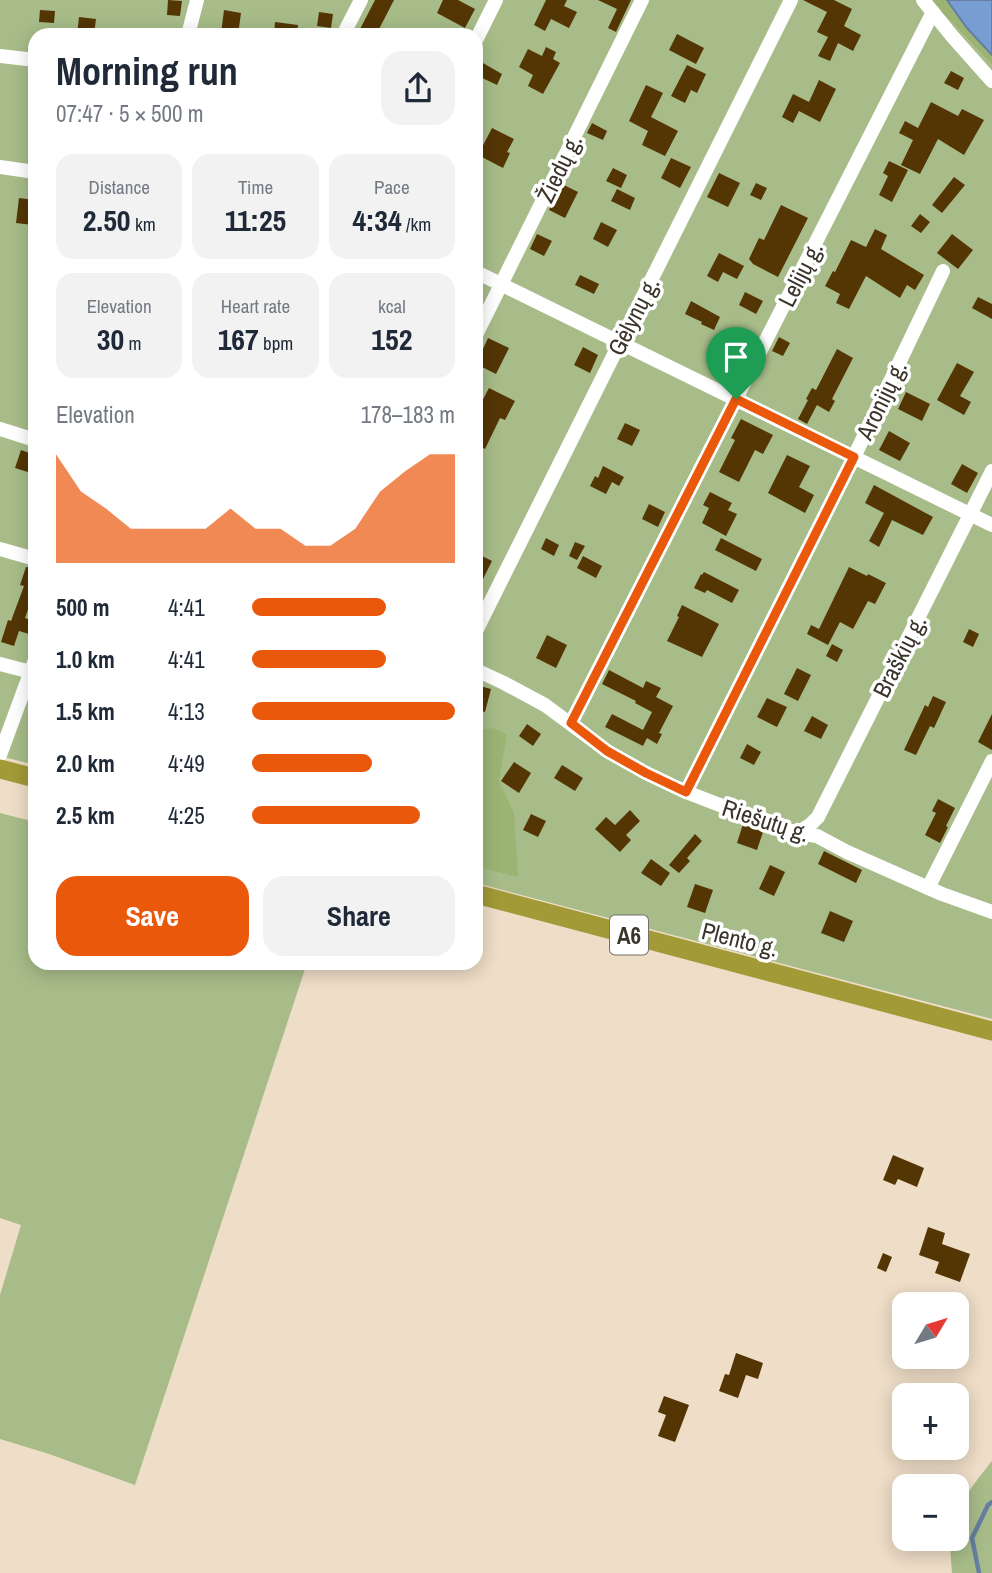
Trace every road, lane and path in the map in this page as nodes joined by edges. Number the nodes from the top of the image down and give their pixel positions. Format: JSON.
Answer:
{"nodes":[{"id":1,"x":197,"y":0,"type":"edge"},
{"id":2,"x":361,"y":0,"type":"edge"},
{"id":3,"x":496,"y":0,"type":"edge"},
{"id":4,"x":642,"y":0,"type":"edge"},
{"id":5,"x":791,"y":0,"type":"edge"},
{"id":6,"x":923,"y":0,"type":"edge"},
{"id":7,"x":933,"y":12,"type":"junction"},
{"id":8,"x":190,"y":28,"type":"edge"},
{"id":9,"x":347,"y":28,"type":"edge"},
{"id":10,"x":482,"y":28,"type":"edge"},
{"id":11,"x":0,"y":56,"type":"edge"},
{"id":12,"x":28,"y":59,"type":"edge"},
{"id":13,"x":992,"y":81,"type":"edge"},
{"id":14,"x":0,"y":167,"type":"edge"},
{"id":15,"x":28,"y":171,"type":"edge"},
{"id":16,"x":943,"y":271,"type":"dead end"},
{"id":17,"x":483,"y":275,"type":"edge"},
{"id":18,"x":501,"y":284,"type":"junction"},
{"id":19,"x":483,"y":321,"type":"edge"},
{"id":20,"x":620,"y":343,"type":"junction"},
{"id":21,"x":736,"y":399,"type":"junction"},
{"id":22,"x":0,"y":429,"type":"edge"},
{"id":23,"x":28,"y":438,"type":"edge"},
{"id":24,"x":854,"y":457,"type":"junction"},
{"id":25,"x":992,"y":471,"type":"edge"},
{"id":26,"x":971,"y":515,"type":"junction"},
{"id":27,"x":992,"y":525,"type":"edge"},
{"id":28,"x":0,"y":549,"type":"edge"},
{"id":29,"x":28,"y":557,"type":"edge"},
{"id":30,"x":483,"y":617,"type":"edge"},
{"id":31,"x":0,"y":664,"type":"edge"},
{"id":32,"x":28,"y":667,"type":"edge"},
{"id":33,"x":483,"y":673,"type":"edge"},
{"id":34,"x":28,"y":683,"type":"edge"},
{"id":35,"x":571,"y":723,"type":"junction"},
{"id":36,"x":0,"y":755,"type":"edge"},
{"id":37,"x":992,"y":761,"type":"edge"},
{"id":38,"x":0,"y":769,"type":"edge"},
{"id":39,"x":28,"y":776,"type":"edge"},
{"id":40,"x":686,"y":792,"type":"junction"},
{"id":41,"x":797,"y":833,"type":"junction"},
{"id":42,"x":928,"y":887,"type":"junction"},
{"id":43,"x":483,"y":896,"type":"edge"},
{"id":44,"x":992,"y":912,"type":"edge"},
{"id":45,"x":992,"y":1031,"type":"edge"}],
"edges":[{"from":1,"to":8,"type":"street"},
{"from":2,"to":9,"type":"street"},
{"from":3,"to":10,"type":"street"},
{"from":4,"to":18,"type":"street","name":"Žiedų g."},
{"from":5,"to":20,"type":"street","name":"Gėlynų g."},
{"from":6,"to":7,"type":"street"},
{"from":7,"to":13,"type":"street"},
{"from":7,"to":21,"type":"street","name":"Lelijų g."},
{"from":11,"to":12,"type":"street"},
{"from":14,"to":15,"type":"street"},
{"from":16,"to":24,"type":"street","name":"Aronijų g."},
{"from":17,"to":18,"type":"street"},
{"from":18,"to":19,"type":"street","name":"Žiedų g."},
{"from":18,"to":20,"type":"street"},
{"from":20,"to":21,"type":"street"},
{"from":20,"to":30,"type":"street","name":"Gėlynų g."},
{"from":21,"to":24,"type":"street"},
{"from":21,"to":35,"type":"street","name":"Lelijų g."},
{"from":22,"to":23,"type":"street"},
{"from":24,"to":26,"type":"street"},
{"from":24,"to":40,"type":"street","name":"Aronijų g."},
{"from":25,"to":26,"type":"street","name":"Braškių g."},
{"from":26,"to":27,"type":"street"},
{"from":26,"to":41,"type":"street","name":"Braškių g."},
{"from":28,"to":29,"type":"street"},
{"from":31,"to":32,"type":"street"},
{"from":33,"to":35,"type":"street","name":"Riešutų g."},
{"from":34,"to":36,"type":"street"},
{"from":35,"to":40,"type":"street","name":"Riešutų g."},
{"from":37,"to":42,"type":"street"},
{"from":38,"to":39,"type":"highway"},
{"from":40,"to":41,"type":"street","name":"Riešutų g."},
{"from":41,"to":42,"type":"street","name":"Riešutų g."},
{"from":42,"to":44,"type":"street","name":"Riešutų g."},
{"from":43,"to":45,"type":"highway","name":"Plento g.","number":"A6"}]}
